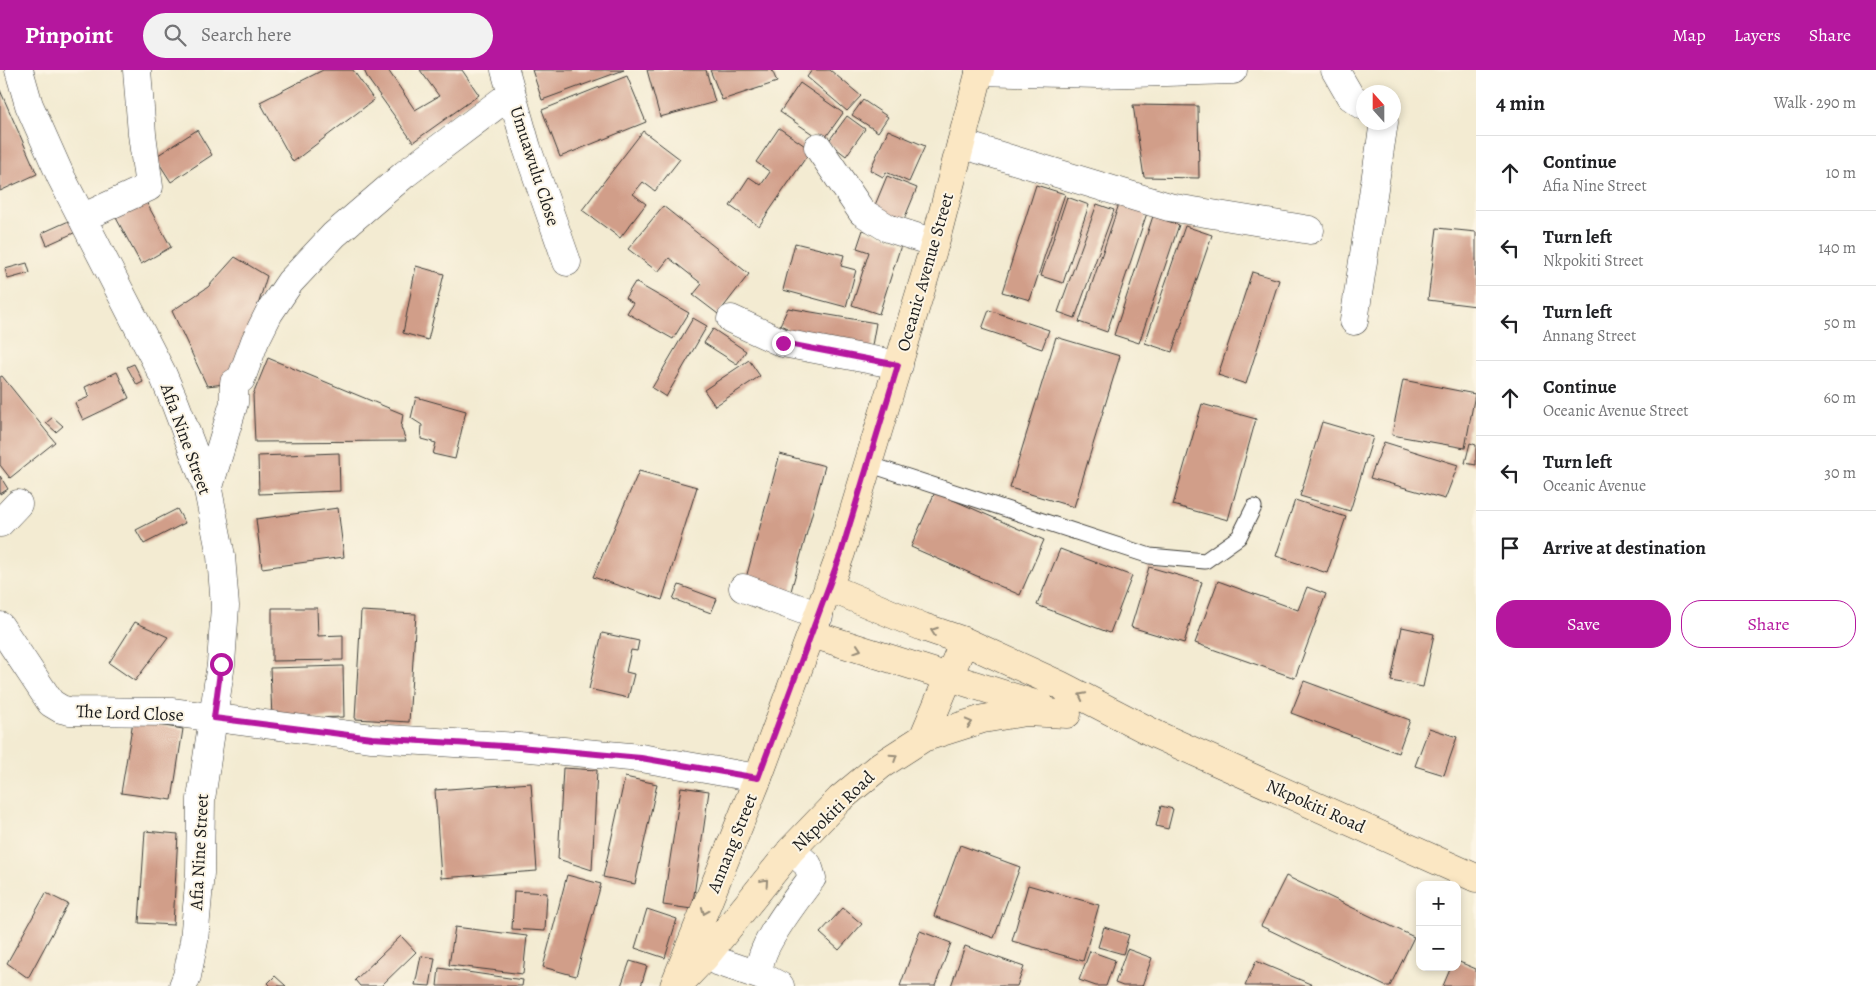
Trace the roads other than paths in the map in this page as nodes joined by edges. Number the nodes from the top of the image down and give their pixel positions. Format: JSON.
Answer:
{"nodes":[{"id":1,"x":20,"y":70,"type":"edge"},
{"id":2,"x":137,"y":70,"type":"edge"},
{"id":3,"x":980,"y":70,"type":"edge"},
{"id":4,"x":1233,"y":70,"type":"edge"},
{"id":5,"x":1335,"y":70,"type":"edge"},
{"id":6,"x":508,"y":82,"type":"edge"},
{"id":7,"x":1356,"y":100,"type":"edge"},
{"id":8,"x":1383,"y":130,"type":"edge"},
{"id":9,"x":961,"y":144,"type":"junction"},
{"id":10,"x":818,"y":147,"type":"dead end"},
{"id":11,"x":82,"y":218,"type":"junction"},
{"id":12,"x":1310,"y":230,"type":"dead end"},
{"id":13,"x":935,"y":244,"type":"junction"},
{"id":14,"x":567,"y":262,"type":"dead end"},
{"id":15,"x":731,"y":318,"type":"dead end"},
{"id":16,"x":1354,"y":321,"type":"dead end"},
{"id":17,"x":898,"y":365,"type":"junction"},
{"id":18,"x":868,"y":464,"type":"junction"},
{"id":19,"x":208,"y":490,"type":"junction"},
{"id":20,"x":1254,"y":507,"type":"dead end"},
{"id":21,"x":828,"y":587,"type":"junction"},
{"id":22,"x":742,"y":588,"type":"dead end"},
{"id":23,"x":815,"y":625,"type":"junction"},
{"id":24,"x":0,"y":626,"type":"edge"},
{"id":25,"x":964,"y":641,"type":"junction"},
{"id":26,"x":947,"y":677,"type":"junction"},
{"id":27,"x":1067,"y":714,"type":"junction"},
{"id":28,"x":214,"y":718,"type":"junction"},
{"id":29,"x":1157,"y":734,"type":"junction"},
{"id":30,"x":923,"y":738,"type":"junction"},
{"id":31,"x":758,"y":778,"type":"junction"},
{"id":32,"x":792,"y":850,"type":"junction"},
{"id":33,"x":1476,"y":878,"type":"edge"},
{"id":34,"x":705,"y":957,"type":"junction"},
{"id":35,"x":770,"y":981,"type":"edge"},
{"id":36,"x":183,"y":986,"type":"edge"},
{"id":37,"x":676,"y":986,"type":"edge"}],
"edges":[{"from":1,"to":11,"type":"street","name":"Afia Nine Street"},
{"from":2,"to":11,"type":"street"},
{"from":3,"to":4,"type":"street"},
{"from":3,"to":9,"type":"main road","name":"Oceanic Avenue Street"},
{"from":5,"to":7,"type":"street"},
{"from":6,"to":14,"type":"street","name":"Umuawulu Close"},
{"from":6,"to":19,"type":"street"},
{"from":8,"to":16,"type":"street"},
{"from":9,"to":12,"type":"street"},
{"from":9,"to":13,"type":"main road","name":"Oceanic Avenue Street"},
{"from":10,"to":13,"type":"street"},
{"from":11,"to":19,"type":"street","name":"Afia Nine Street"},
{"from":13,"to":17,"type":"main road","name":"Oceanic Avenue Street"},
{"from":15,"to":17,"type":"street"},
{"from":17,"to":18,"type":"main road","name":"Oceanic Avenue Street"},
{"from":18,"to":20,"type":"lane"},
{"from":18,"to":21,"type":"main road","name":"Oceanic Avenue Street"},
{"from":19,"to":28,"type":"street","name":"Afia Nine Street"},
{"from":21,"to":23,"type":"main road","name":"Annang Street"},
{"from":25,"to":21,"type":"main road","one_way":true},
{"from":22,"to":23,"type":"street"},
{"from":23,"to":26,"type":"main road","one_way":true},
{"from":23,"to":31,"type":"main road","name":"Annang Street"},
{"from":24,"to":28,"type":"street","name":"The Lord Close"},
{"from":25,"to":26,"type":"main road"},
{"from":29,"to":25,"type":"main road","one_way":true},
{"from":26,"to":27,"type":"main road"},
{"from":26,"to":30,"type":"main road"},
{"from":27,"to":29,"type":"main road"},
{"from":30,"to":27,"type":"main road","name":"Nkpokiti Road","one_way":true},
{"from":28,"to":31,"type":"street","name":"The Lord Close"},
{"from":28,"to":36,"type":"street","name":"Afia Nine Street"},
{"from":29,"to":33,"type":"main road","name":"Nkpokiti Road"},
{"from":32,"to":30,"type":"main road","name":"Nkpokiti Road","one_way":true},
{"from":31,"to":37,"type":"main road","name":"Annang Street","one_way":true},
{"from":34,"to":32,"type":"main road","name":"Nkpokiti Road","one_way":true},
{"from":32,"to":35,"type":"street"},
{"from":34,"to":35,"type":"street"},
{"from":34,"to":37,"type":"main road","name":"Nkpokiti Road"}]}
